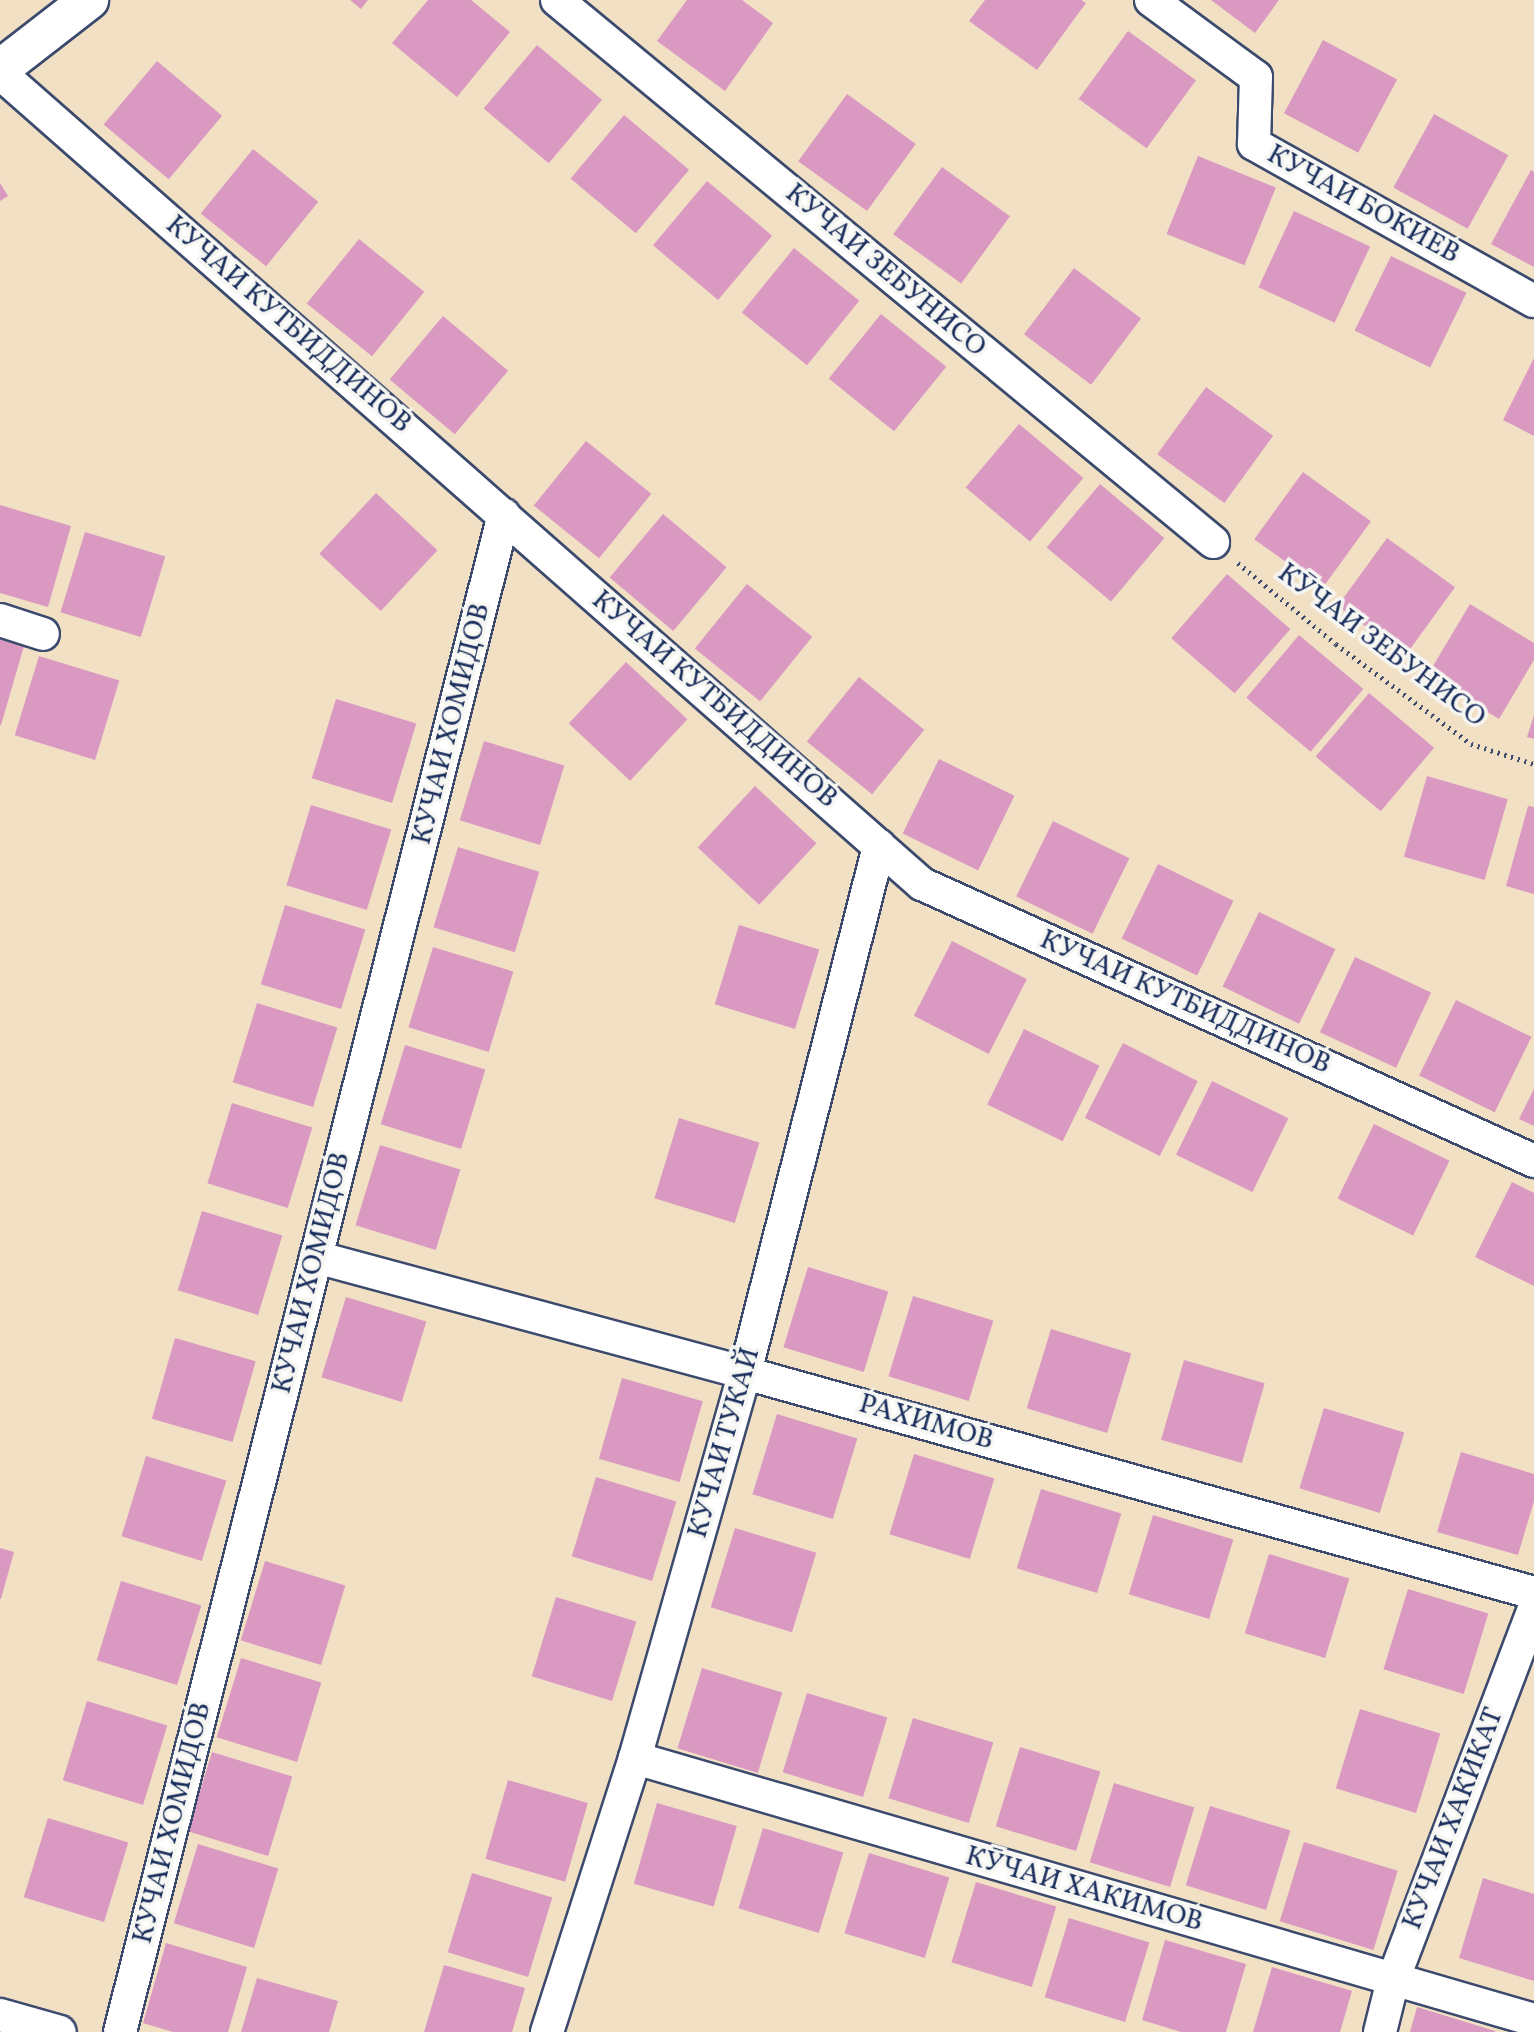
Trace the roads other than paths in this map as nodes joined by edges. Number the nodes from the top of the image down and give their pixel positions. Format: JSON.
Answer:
{"nodes":[{"id":1,"x":89,"y":0,"type":"edge"},
{"id":2,"x":558,"y":0,"type":"edge"},
{"id":3,"x":1151,"y":0,"type":"edge"},
{"id":4,"x":0,"y":71,"type":"edge"},
{"id":5,"x":1534,"y":301,"type":"edge"},
{"id":6,"x":504,"y":515,"type":"junction"},
{"id":7,"x":1213,"y":542,"type":"road end"},
{"id":8,"x":0,"y":620,"type":"edge"},
{"id":9,"x":43,"y":634,"type":"dead end"},
{"id":10,"x":879,"y":846,"type":"junction"},
{"id":11,"x":1534,"y":1161,"type":"edge"},
{"id":12,"x":316,"y":1257,"type":"junction"},
{"id":13,"x":746,"y":1373,"type":"junction"},
{"id":14,"x":1534,"y":1592,"type":"edge"},
{"id":15,"x":1534,"y":1608,"type":"edge"},
{"id":16,"x":635,"y":1758,"type":"junction"},
{"id":17,"x":1392,"y":1980,"type":"junction"},
{"id":18,"x":0,"y":2015,"type":"edge"},
{"id":19,"x":1534,"y":2020,"type":"edge"},
{"id":20,"x":61,"y":2032,"type":"edge"},
{"id":21,"x":120,"y":2032,"type":"edge"},
{"id":22,"x":547,"y":2032,"type":"edge"},
{"id":23,"x":1380,"y":2032,"type":"edge"}],
"edges":[{"from":1,"to":4,"type":"main road"},
{"from":2,"to":7,"type":"street","name":"КУЧАИ ЗЕБУНИСО"},
{"from":3,"to":5,"type":"street","name":"КУЧАИ БОКИЕВ"},
{"from":4,"to":6,"type":"street","name":"КУЧАИ КУТБИДДИНОВ"},
{"from":6,"to":10,"type":"street","name":"КУЧАИ КУТБИДДИНОВ"},
{"from":6,"to":12,"type":"street","name":"КУЧАИ ХОМИДОВ"},
{"from":8,"to":9,"type":"street"},
{"from":10,"to":11,"type":"street","name":"КУЧАИ КУТБИДДИНОВ"},
{"from":10,"to":13,"type":"street","name":"КУЧАИ ТУКАЙ"},
{"from":12,"to":13,"type":"street","name":"РАХИМОВ"},
{"from":12,"to":21,"type":"street","name":"КУЧАИ ХОМИДОВ"},
{"from":13,"to":14,"type":"street","name":"РАХИМОВ"},
{"from":13,"to":16,"type":"street","name":"КУЧАИ ТУКАЙ"},
{"from":15,"to":17,"type":"street","name":"КУЧАИ ХАКИКАТ"},
{"from":16,"to":17,"type":"street","name":"КӮЧАИ ХАКИМОВ"},
{"from":16,"to":22,"type":"street","name":"КУЧАИ ТУКАЙ"},
{"from":17,"to":19,"type":"street","name":"КӮЧАИ ХАКИМОВ"},
{"from":17,"to":23,"type":"street","name":"КУЧАИ ХАКИКАТ"},
{"from":18,"to":20,"type":"street"}]}
